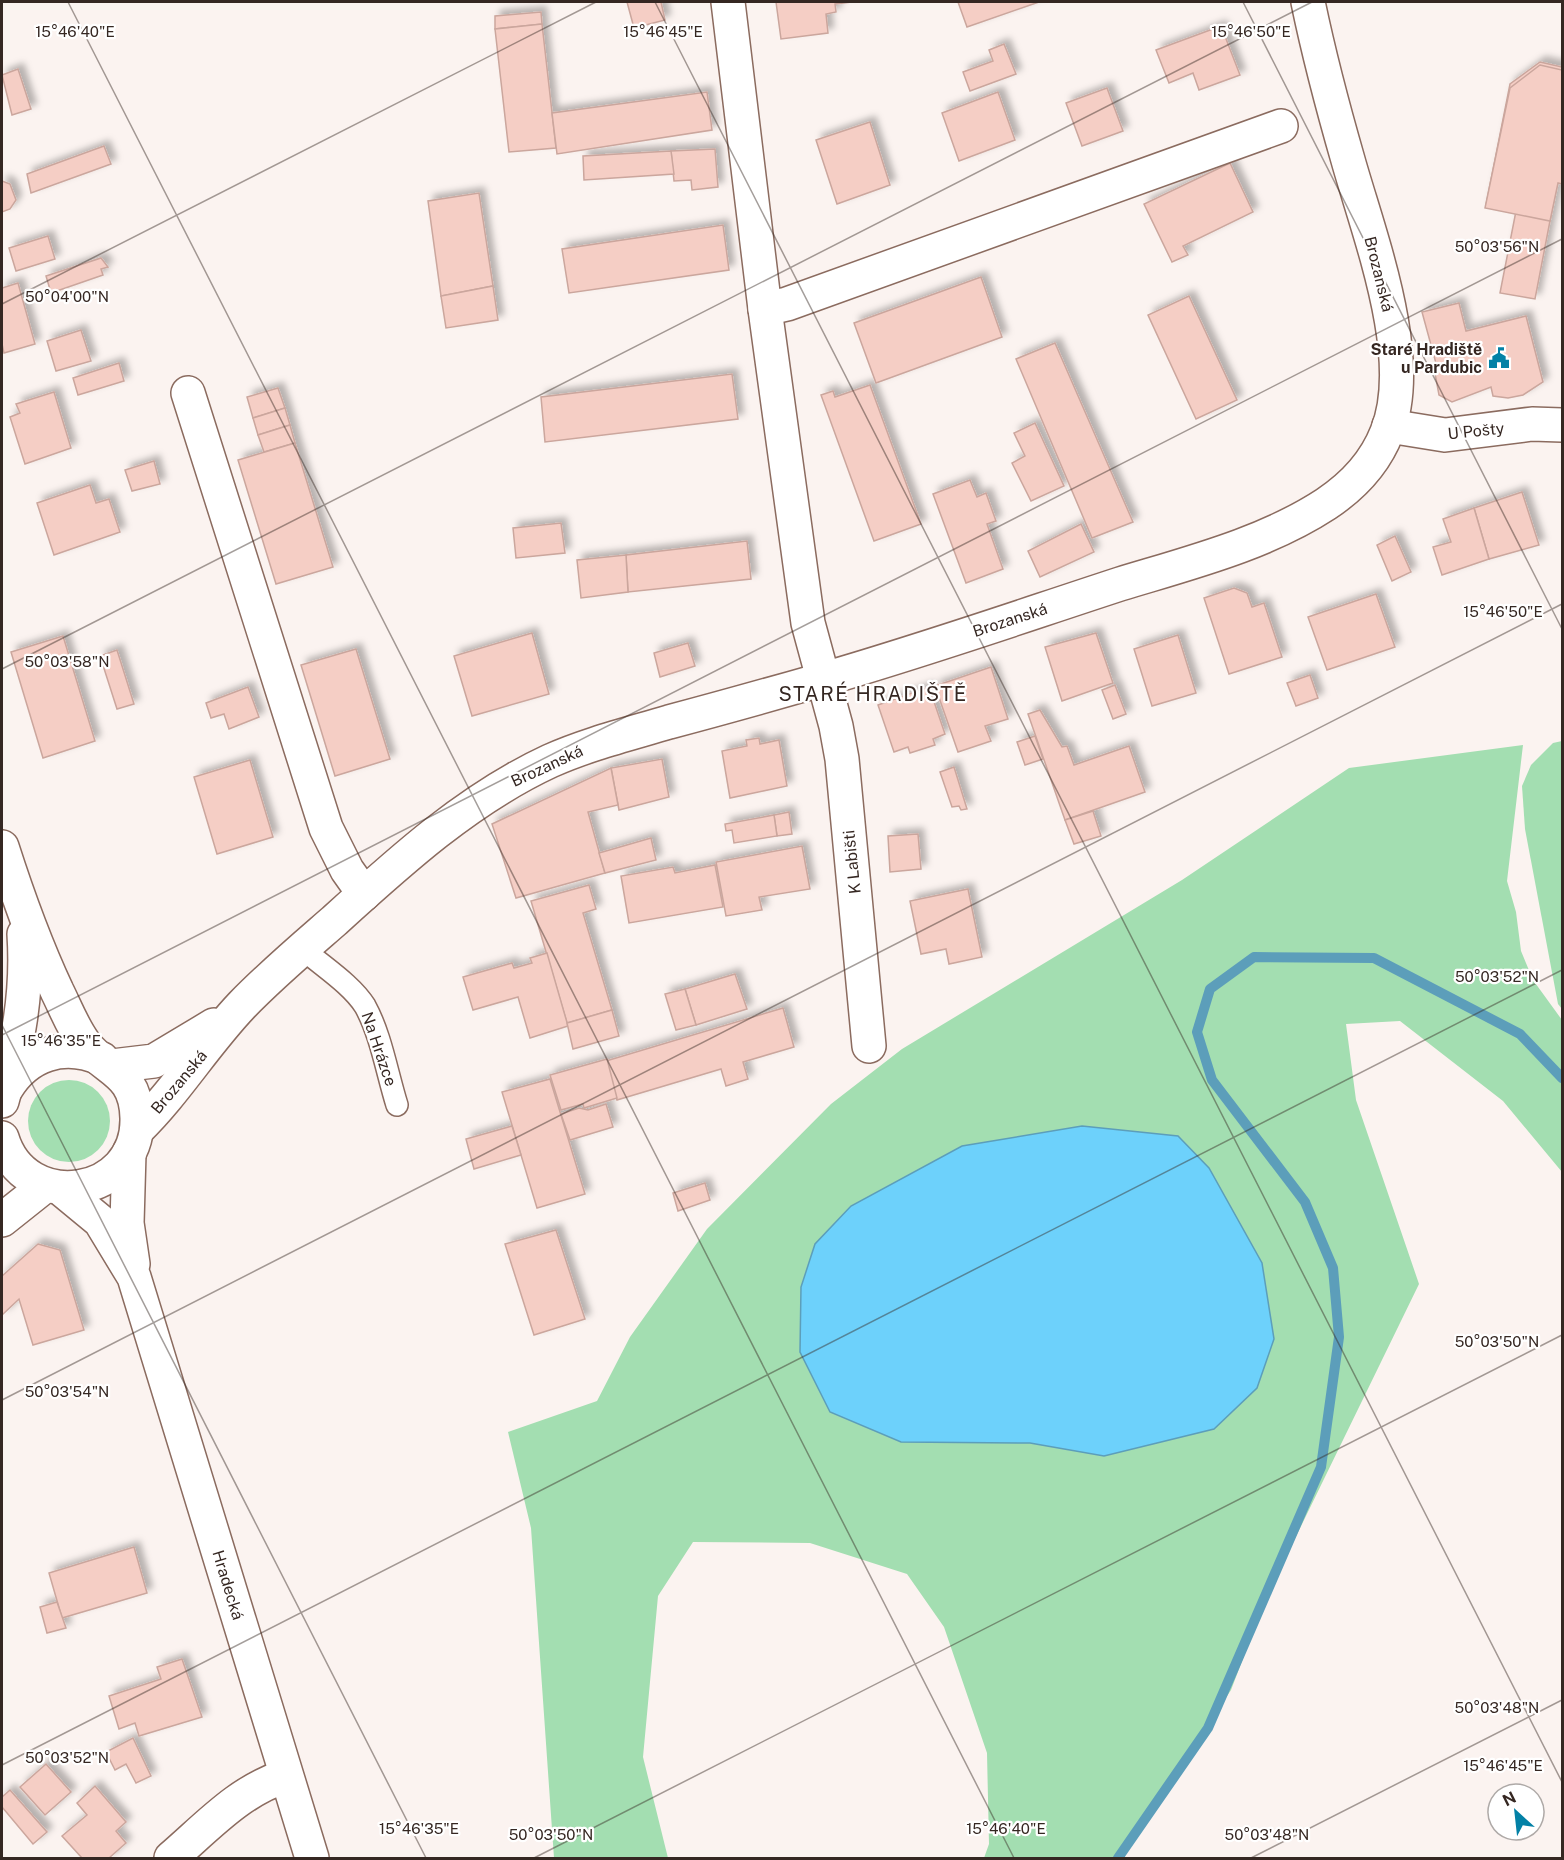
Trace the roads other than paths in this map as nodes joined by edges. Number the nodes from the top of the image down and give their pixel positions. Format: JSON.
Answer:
{"nodes":[{"id":1,"x":728,"y":2,"type":"edge"},
{"id":2,"x":1308,"y":2,"type":"edge"},
{"id":3,"x":1281,"y":126,"type":"dead end"},
{"id":4,"x":765,"y":309,"type":"junction"},
{"id":5,"x":188,"y":393,"type":"dead end"},
{"id":6,"x":1563,"y":425,"type":"edge"},
{"id":7,"x":1389,"y":426,"type":"junction"},
{"id":8,"x":824,"y":679,"type":"junction"},
{"id":9,"x":6,"y":861,"type":"edge"},
{"id":10,"x":364,"y":894,"type":"junction"},
{"id":11,"x":303,"y":949,"type":"junction"},
{"id":12,"x":242,"y":1005,"type":"junction"},
{"id":13,"x":869,"y":1046,"type":"dead end"},
{"id":14,"x":107,"y":1063,"type":"junction"},
{"id":15,"x":2,"y":1101,"type":"edge"},
{"id":16,"x":397,"y":1105,"type":"dead end"},
{"id":17,"x":2,"y":1138,"type":"edge"},
{"id":18,"x":133,"y":1142,"type":"junction"},
{"id":19,"x":53,"y":1187,"type":"junction"},
{"id":20,"x":2,"y":1220,"type":"edge"},
{"id":21,"x":145,"y":1312,"type":"junction"},
{"id":22,"x":286,"y":1776,"type":"junction"},
{"id":23,"x":171,"y":1858,"type":"edge"},
{"id":24,"x":312,"y":1858,"type":"edge"}],
"edges":[{"from":1,"to":4,"type":"street","name":"K Labišti"},
{"from":2,"to":7,"type":"street","name":"Brozanská"},
{"from":3,"to":4,"type":"street"},
{"from":4,"to":8,"type":"street","name":"K Labišti"},
{"from":5,"to":10,"type":"street"},
{"from":6,"to":7,"type":"street","name":"U Pošty"},
{"from":7,"to":8,"type":"street","name":"Brozanská"},
{"from":8,"to":10,"type":"street","name":"Brozanská"},
{"from":8,"to":13,"type":"street","name":"K Labišti"},
{"from":9,"to":14,"type":"street","name":"Hradecká"},
{"from":9,"to":15,"type":"street"},
{"from":10,"to":11,"type":"street","name":"Brozanská"},
{"from":11,"to":12,"type":"street","name":"Brozanská"},
{"from":11,"to":16,"type":"lane","name":"Na Hrázce"},
{"from":12,"to":14,"type":"street","name":"Brozanská"},
{"from":12,"to":18,"type":"street","name":"Brozanská"},
{"from":14,"to":15,"type":"street","name":"Brozanská"},
{"from":14,"to":18,"type":"street","name":"Hradecká"},
{"from":17,"to":19,"type":"street","name":"Hradecká"},
{"from":18,"to":19,"type":"street","name":"Brozanská"},
{"from":18,"to":21,"type":"street","name":"Hradecká"},
{"from":19,"to":20,"type":"street"},
{"from":19,"to":21,"type":"street","name":"Hradecká"},
{"from":21,"to":22,"type":"street","name":"Hradecká"},
{"from":22,"to":23,"type":"street"},
{"from":22,"to":24,"type":"street","name":"Hradecká"}]}
